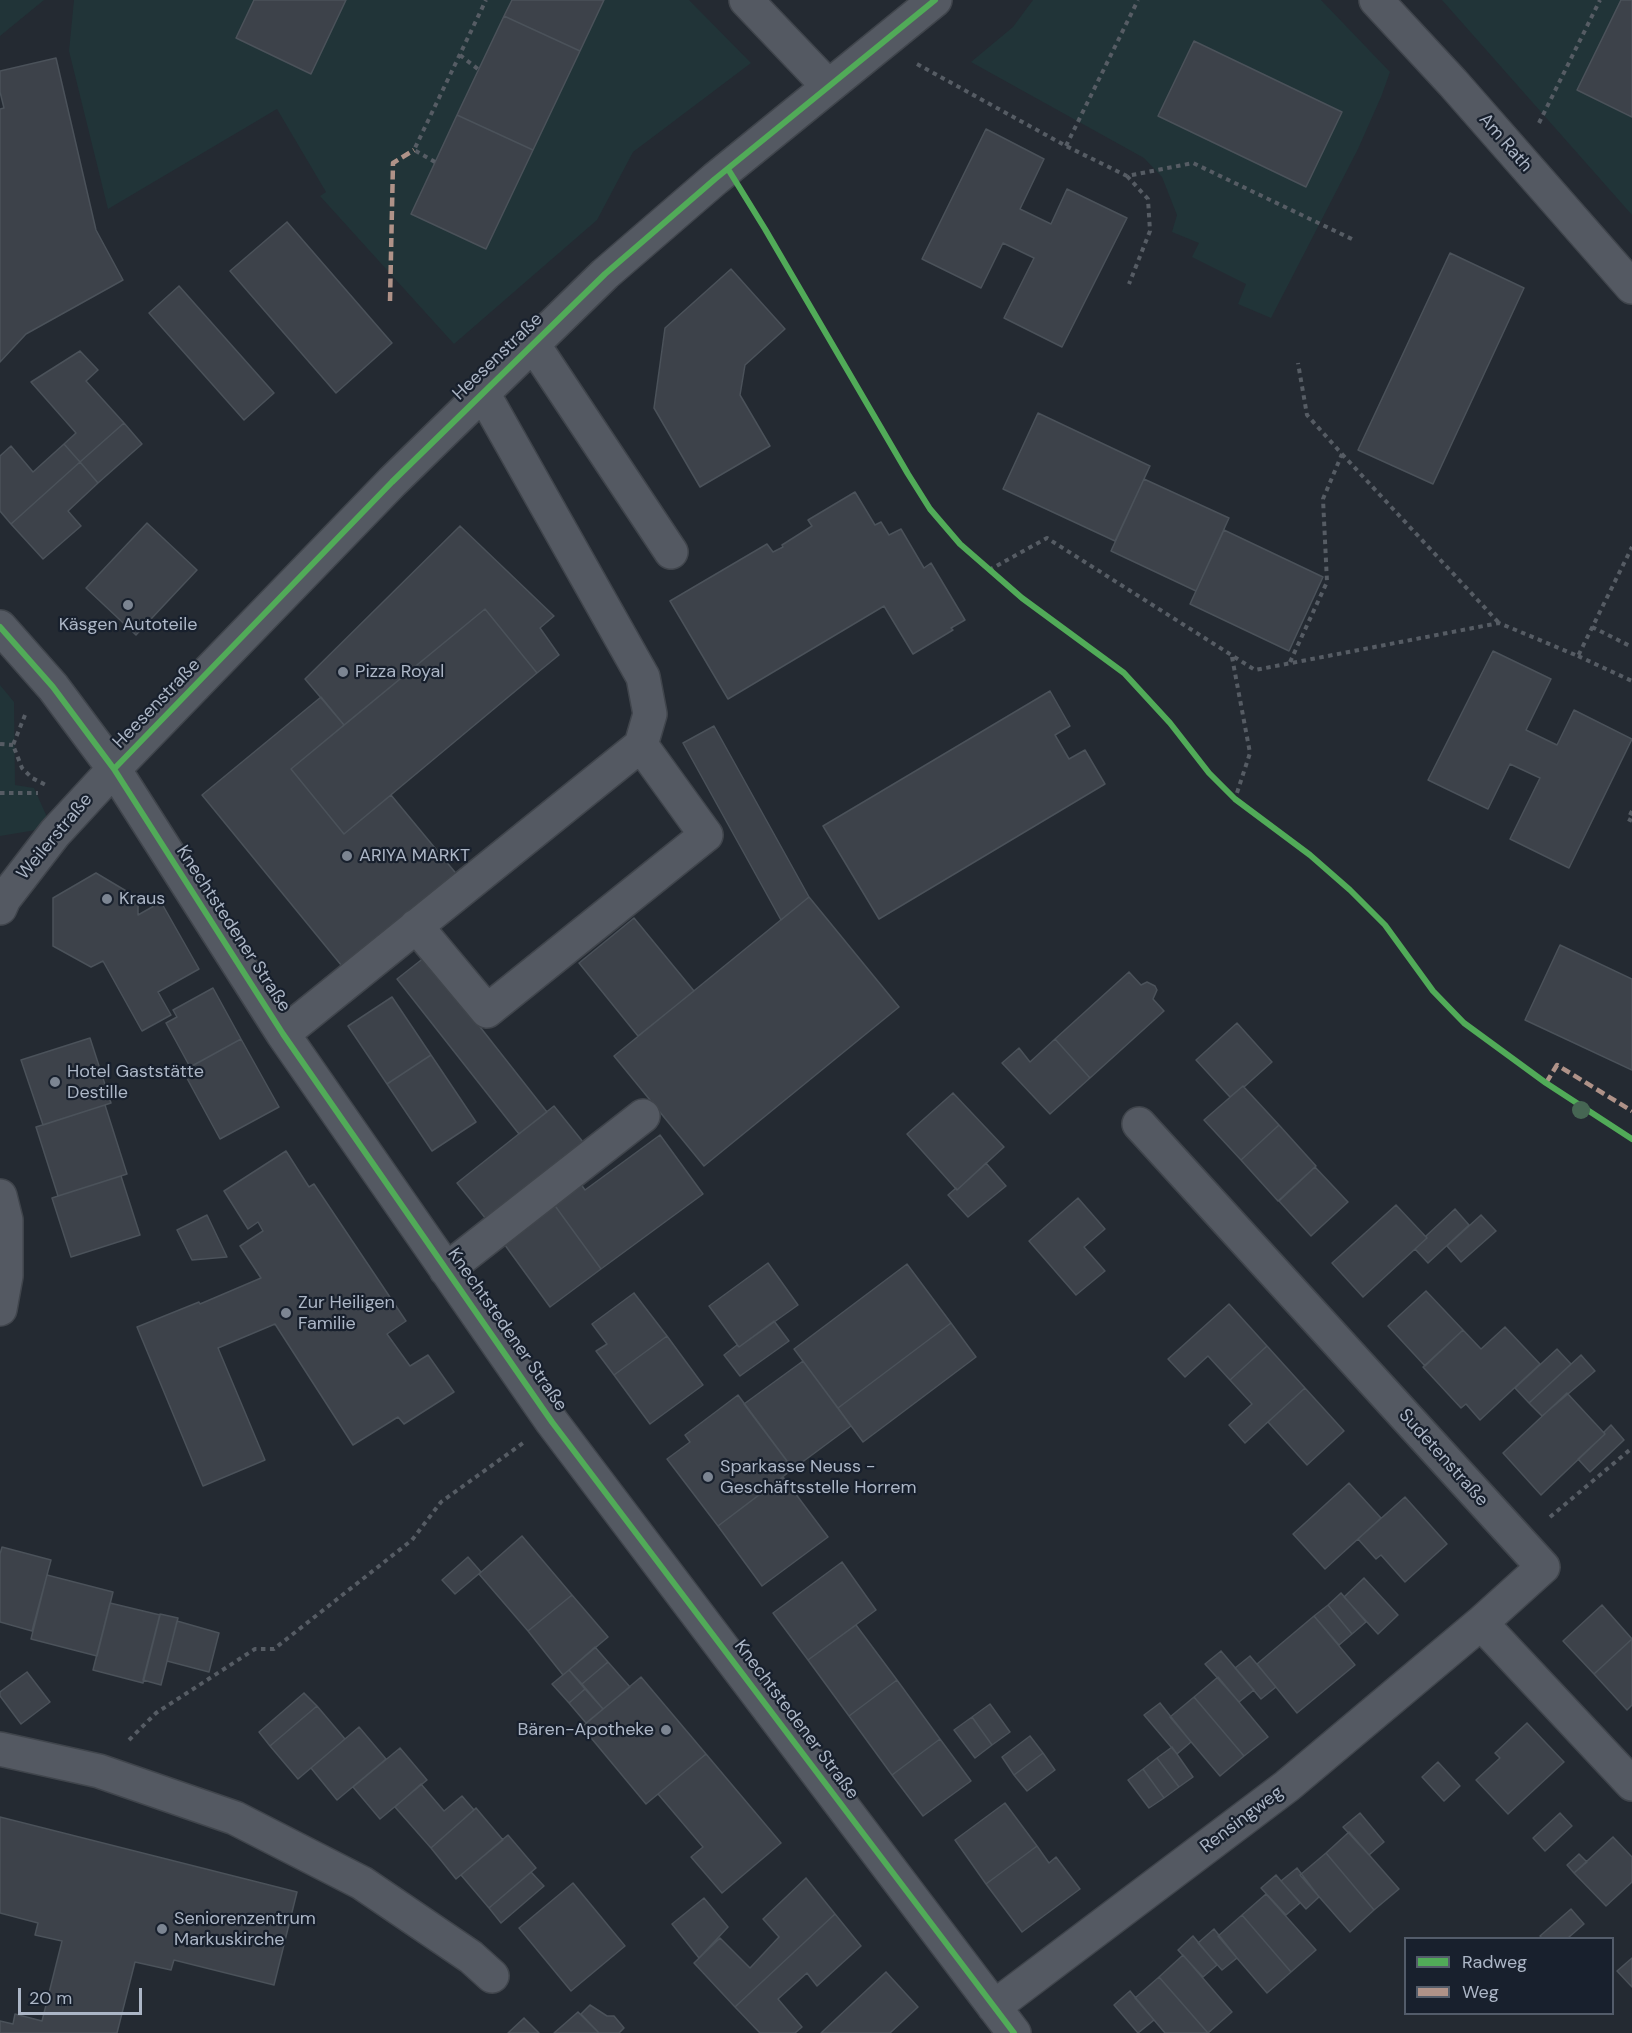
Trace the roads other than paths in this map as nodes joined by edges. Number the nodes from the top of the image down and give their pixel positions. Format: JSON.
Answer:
{"nodes":[{"id":1,"x":746,"y":0,"type":"edge"},
{"id":2,"x":935,"y":0,"type":"edge"},
{"id":3,"x":1376,"y":0,"type":"edge"},
{"id":4,"x":828,"y":86,"type":"junction"},
{"id":5,"x":1631,"y":281,"type":"edge"},
{"id":6,"x":533,"y":344,"type":"junction"},
{"id":7,"x":483,"y":393,"type":"junction"},
{"id":8,"x":671,"y":552,"type":"dead end"},
{"id":9,"x":0,"y":627,"type":"edge"},
{"id":10,"x":641,"y":745,"type":"junction"},
{"id":11,"x":114,"y":769,"type":"junction"},
{"id":12,"x":0,"y":908,"type":"edge"},
{"id":13,"x":416,"y":926,"type":"junction"},
{"id":14,"x":283,"y":1034,"type":"junction"},
{"id":15,"x":643,"y":1116,"type":"dead end"},
{"id":16,"x":1139,"y":1124,"type":"dead end"},
{"id":17,"x":0,"y":1196,"type":"edge"},
{"id":18,"x":446,"y":1269,"type":"junction"},
{"id":19,"x":0,"y":1309,"type":"edge"},
{"id":20,"x":1481,"y":1623,"type":"junction"},
{"id":21,"x":0,"y":1749,"type":"edge"},
{"id":22,"x":1632,"y":1784,"type":"edge"},
{"id":23,"x":492,"y":1976,"type":"dead end"},
{"id":24,"x":994,"y":2007,"type":"junction"},
{"id":25,"x":1014,"y":2033,"type":"edge"}],
"edges":[{"from":1,"to":4,"type":"street"},
{"from":2,"to":4,"type":"street","name":"Heesenstraße"},
{"from":3,"to":5,"type":"street","name":"Am Rath"},
{"from":4,"to":6,"type":"street","name":"Heesenstraße"},
{"from":6,"to":7,"type":"street","name":"Heesenstraße"},
{"from":6,"to":8,"type":"street"},
{"from":7,"to":10,"type":"street"},
{"from":7,"to":11,"type":"street","name":"Heesenstraße"},
{"from":9,"to":11,"type":"street","name":"Knechtstedener Straße"},
{"from":10,"to":13,"type":"street"},
{"from":10,"to":13,"type":"street"},
{"from":11,"to":12,"type":"street","name":"Weilerstraße"},
{"from":11,"to":14,"type":"street","name":"Knechtstedener Straße"},
{"from":13,"to":14,"type":"street"},
{"from":14,"to":18,"type":"street","name":"Knechtstedener Straße"},
{"from":15,"to":18,"type":"street"},
{"from":16,"to":20,"type":"street","name":"Sudetenstraße"},
{"from":17,"to":19,"type":"street"},
{"from":18,"to":24,"type":"street","name":"Knechtstedener Straße"},
{"from":20,"to":22,"type":"street"},
{"from":20,"to":24,"type":"street","name":"Rensingweg"},
{"from":21,"to":23,"type":"street"},
{"from":24,"to":25,"type":"street","name":"Knechtstedener Straße"}]}
